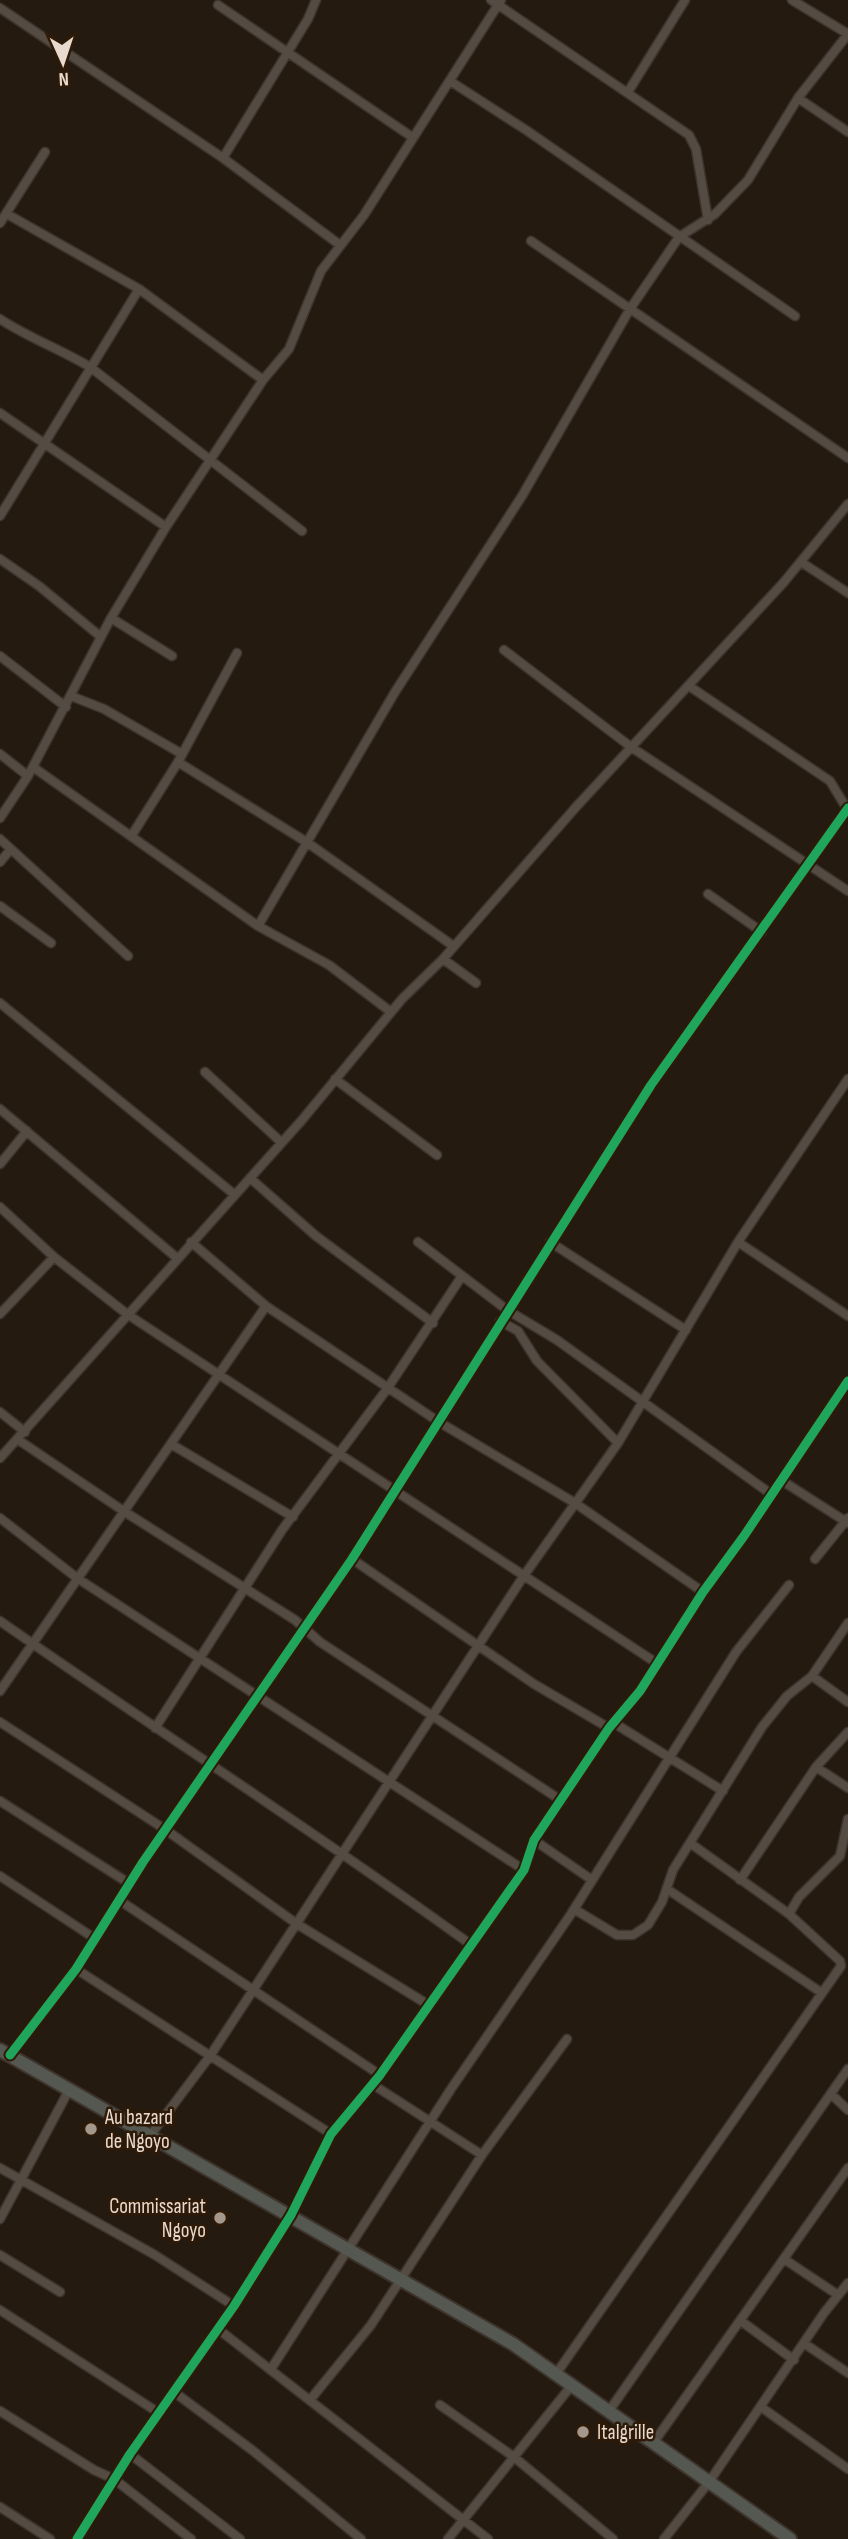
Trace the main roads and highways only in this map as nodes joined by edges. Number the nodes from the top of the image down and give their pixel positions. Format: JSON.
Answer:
{"nodes":[{"id":1,"x":5,"y":2052,"type":"edge"},
{"id":2,"x":790,"y":2539,"type":"edge"}],
"edges":[{"from":1,"to":2,"type":"highway"}]}
